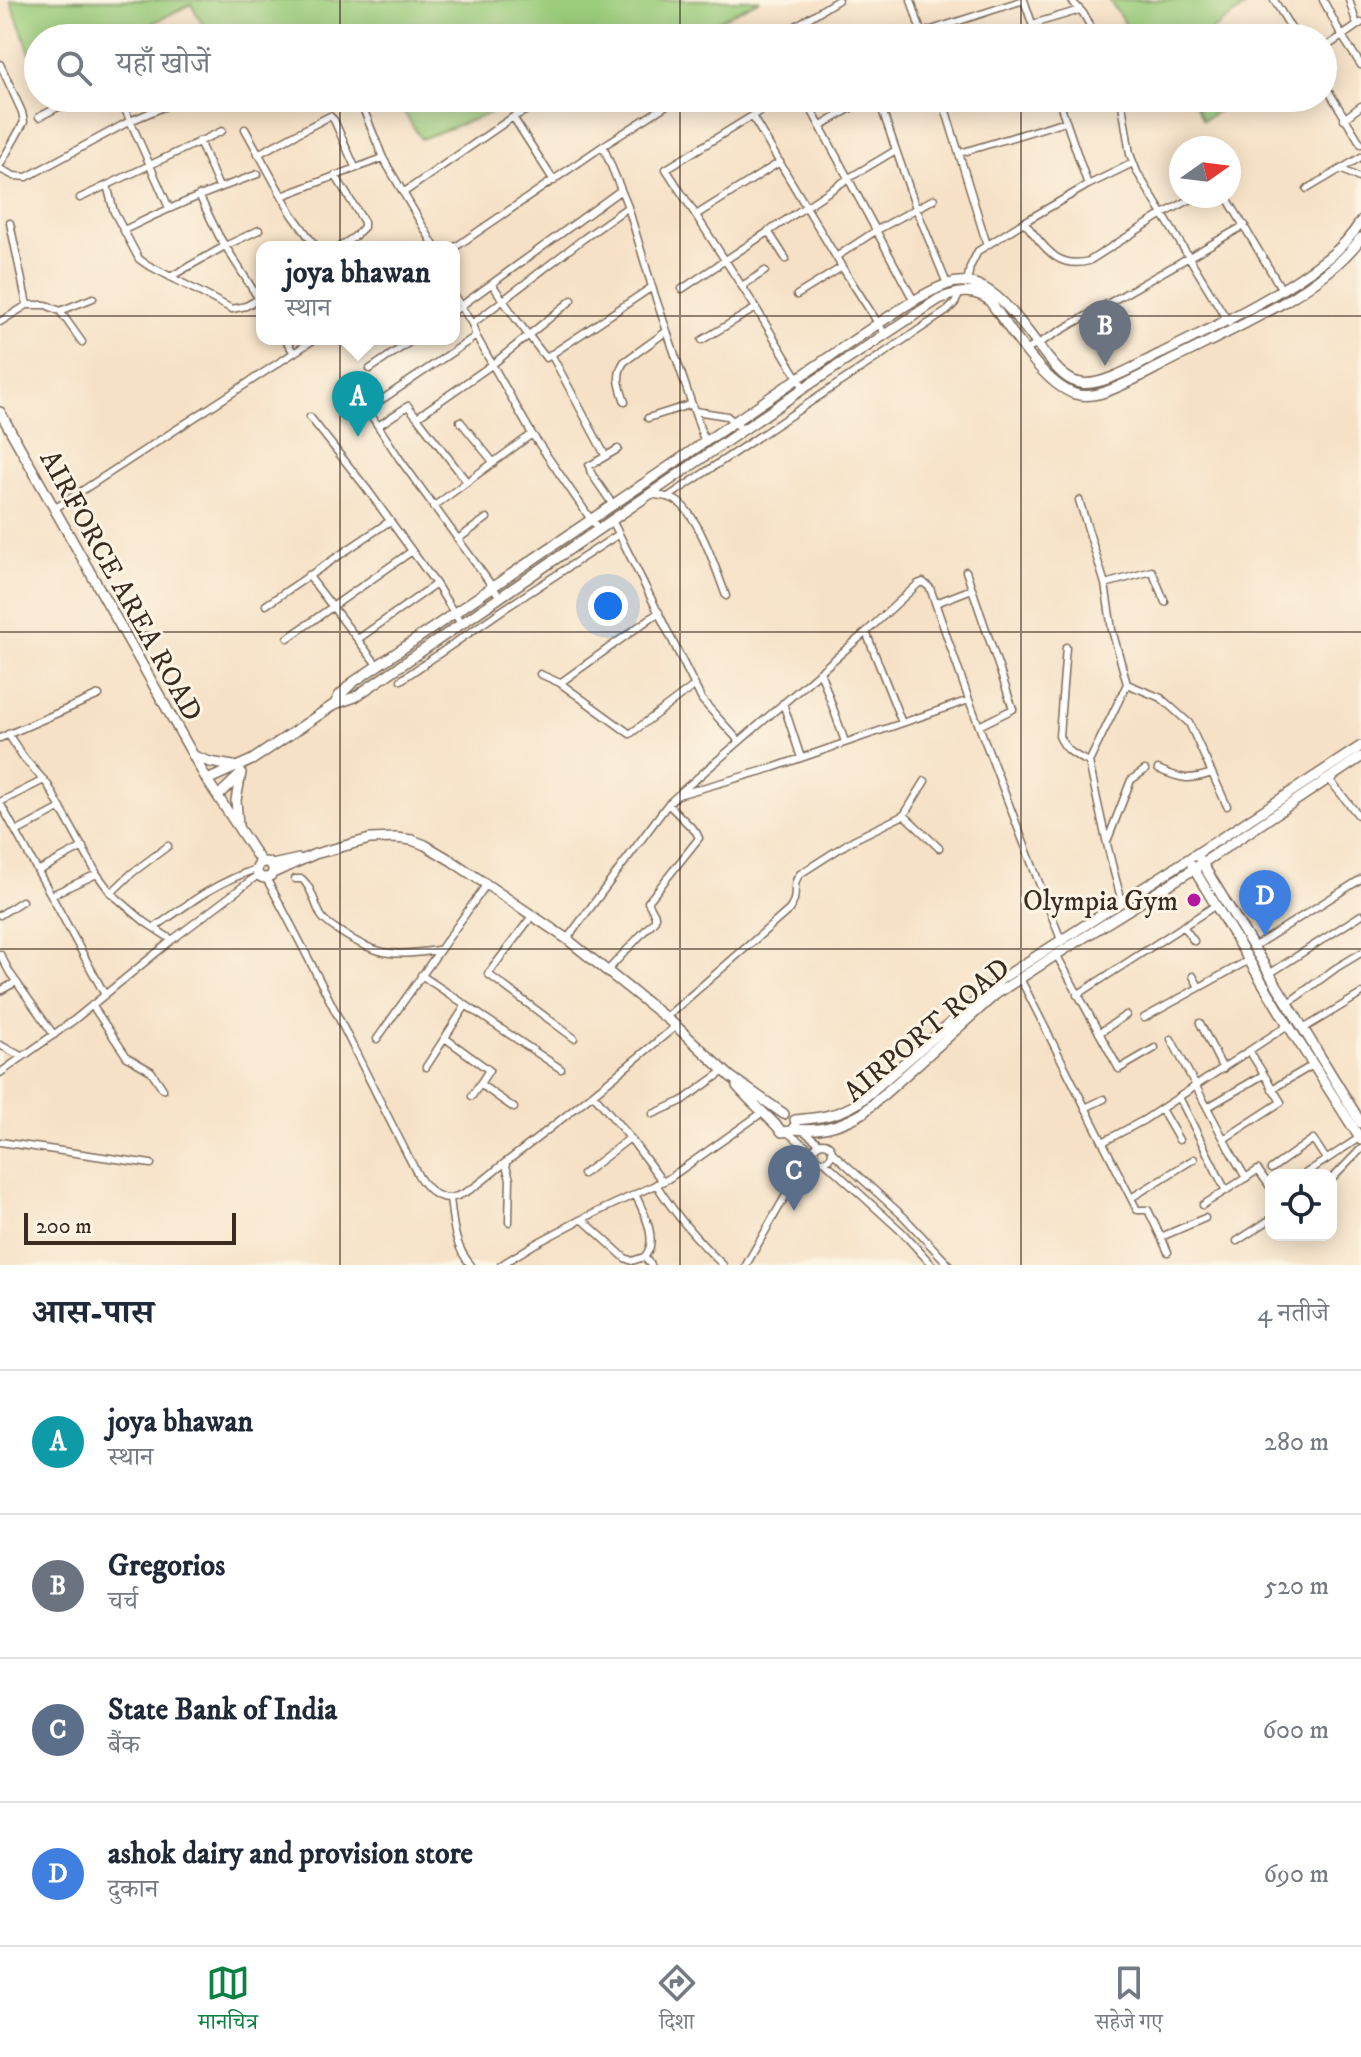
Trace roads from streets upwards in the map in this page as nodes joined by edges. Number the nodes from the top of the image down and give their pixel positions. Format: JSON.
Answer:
{"nodes":[{"id":1,"x":838,"y":0,"type":"edge"},
{"id":2,"x":911,"y":0,"type":"edge"},
{"id":3,"x":1024,"y":0,"type":"edge"},
{"id":4,"x":1071,"y":0,"type":"edge"},
{"id":5,"x":1274,"y":0,"type":"edge"},
{"id":6,"x":1323,"y":0,"type":"edge"},
{"id":7,"x":1349,"y":0,"type":"edge"},
{"id":8,"x":1080,"y":10,"type":"junction"},
{"id":9,"x":799,"y":24,"type":"edge"},
{"id":10,"x":918,"y":24,"type":"edge"},
{"id":11,"x":956,"y":24,"type":"edge"},
{"id":12,"x":1033,"y":24,"type":"joint"},
{"id":13,"x":1088,"y":24,"type":"edge"},
{"id":14,"x":1289,"y":24,"type":"edge"},
{"id":15,"x":1336,"y":24,"type":"edge"},
{"id":16,"x":1359,"y":24,"type":"edge"},
{"id":17,"x":1337,"y":27,"type":"edge"},
{"id":18,"x":1342,"y":36,"type":"junction"},
{"id":19,"x":1337,"y":39,"type":"edge"},
{"id":20,"x":0,"y":64,"type":"edge"},
{"id":21,"x":1361,"y":65,"type":"edge"},
{"id":22,"x":1361,"y":106,"type":"edge"},
{"id":23,"x":1337,"y":107,"type":"edge"},
{"id":24,"x":49,"y":112,"type":"edge"},
{"id":25,"x":126,"y":112,"type":"edge"},
{"id":26,"x":152,"y":112,"type":"edge"},
{"id":27,"x":365,"y":112,"type":"edge"},
{"id":28,"x":523,"y":112,"type":"edge"},
{"id":29,"x":656,"y":112,"type":"edge"},
{"id":30,"x":758,"y":112,"type":"edge"},
{"id":31,"x":813,"y":112,"type":"edge"},
{"id":32,"x":844,"y":112,"type":"edge"},
{"id":33,"x":883,"y":112,"type":"edge"},
{"id":34,"x":947,"y":112,"type":"edge"},
{"id":35,"x":1063,"y":112,"type":"edge"},
{"id":36,"x":1124,"y":112,"type":"edge"},
{"id":37,"x":752,"y":116,"type":"junction"},
{"id":38,"x":39,"y":117,"type":"dead end"},
{"id":39,"x":513,"y":117,"type":"junction"},
{"id":40,"x":1344,"y":119,"type":"junction"},
{"id":41,"x":130,"y":121,"type":"junction"},
{"id":42,"x":1066,"y":121,"type":"junction"},
{"id":43,"x":821,"y":126,"type":"junction"},
{"id":44,"x":245,"y":129,"type":"dead end"},
{"id":45,"x":222,"y":131,"type":"dead end"},
{"id":46,"x":199,"y":141,"type":"junction"},
{"id":47,"x":1361,"y":144,"type":"edge"},
{"id":48,"x":603,"y":146,"type":"junction"},
{"id":49,"x":896,"y":150,"type":"junction"},
{"id":50,"x":960,"y":153,"type":"junction"},
{"id":51,"x":258,"y":154,"type":"junction"},
{"id":52,"x":1361,"y":157,"type":"edge"},
{"id":53,"x":383,"y":158,"type":"junction"},
{"id":54,"x":780,"y":162,"type":"junction"},
{"id":55,"x":1133,"y":163,"type":"junction"},
{"id":56,"x":149,"y":164,"type":"junction"},
{"id":57,"x":0,"y":167,"type":"edge"},
{"id":58,"x":355,"y":167,"type":"junction"},
{"id":59,"x":1341,"y":169,"type":"junction"},
{"id":60,"x":258,"y":174,"type":"dead end"},
{"id":61,"x":335,"y":175,"type":"junction"},
{"id":62,"x":849,"y":178,"type":"junction"},
{"id":63,"x":1361,"y":179,"type":"edge"},
{"id":64,"x":554,"y":181,"type":"junction"},
{"id":65,"x":107,"y":185,"type":"junction"},
{"id":66,"x":1088,"y":185,"type":"junction"},
{"id":67,"x":219,"y":187,"type":"junction"},
{"id":68,"x":1307,"y":189,"type":"dead end"},
{"id":69,"x":621,"y":190,"type":"junction"},
{"id":70,"x":403,"y":193,"type":"junction"},
{"id":71,"x":199,"y":195,"type":"junction"},
{"id":72,"x":282,"y":196,"type":"junction"},
{"id":73,"x":80,"y":198,"type":"dead end"},
{"id":74,"x":934,"y":199,"type":"dead end"},
{"id":75,"x":628,"y":207,"type":"junction"},
{"id":76,"x":806,"y":207,"type":"junction"},
{"id":77,"x":169,"y":208,"type":"junction"},
{"id":78,"x":916,"y":208,"type":"junction"},
{"id":79,"x":1174,"y":208,"type":"edge"},
{"id":80,"x":1234,"y":208,"type":"edge"},
{"id":81,"x":1163,"y":214,"type":"junction"},
{"id":82,"x":696,"y":215,"type":"junction"},
{"id":83,"x":1361,"y":221,"type":"edge"},
{"id":84,"x":1024,"y":222,"type":"junction"},
{"id":85,"x":10,"y":223,"type":"dead end"},
{"id":86,"x":1245,"y":225,"type":"junction"},
{"id":87,"x":124,"y":230,"type":"junction"},
{"id":88,"x":259,"y":230,"type":"dead end"},
{"id":89,"x":877,"y":230,"type":"junction"},
{"id":90,"x":768,"y":231,"type":"junction"},
{"id":91,"x":1361,"y":238,"type":"edge"},
{"id":92,"x":312,"y":241,"type":"edge"},
{"id":93,"x":347,"y":241,"type":"edge"},
{"id":94,"x":431,"y":241,"type":"edge"},
{"id":95,"x":460,"y":244,"type":"edge"},
{"id":96,"x":987,"y":245,"type":"junction"},
{"id":97,"x":225,"y":246,"type":"junction"},
{"id":98,"x":836,"y":257,"type":"junction"},
{"id":99,"x":1190,"y":257,"type":"junction"},
{"id":100,"x":724,"y":259,"type":"junction"},
{"id":101,"x":786,"y":259,"type":"dead end"},
{"id":102,"x":842,"y":267,"type":"junction"},
{"id":103,"x":765,"y":271,"type":"dead end"},
{"id":104,"x":170,"y":277,"type":"junction"},
{"id":105,"x":492,"y":284,"type":"junction"},
{"id":106,"x":947,"y":284,"type":"junction"},
{"id":107,"x":742,"y":286,"type":"junction"},
{"id":108,"x":652,"y":287,"type":"junction"},
{"id":109,"x":682,"y":289,"type":"dead end"},
{"id":110,"x":964,"y":289,"type":"junction"},
{"id":111,"x":1282,"y":290,"type":"junction"},
{"id":112,"x":256,"y":292,"type":"edge"},
{"id":113,"x":797,"y":295,"type":"dead end"},
{"id":114,"x":93,"y":298,"type":"dead end"},
{"id":115,"x":572,"y":300,"type":"dead end"},
{"id":116,"x":914,"y":301,"type":"junction"},
{"id":117,"x":256,"y":302,"type":"edge"},
{"id":118,"x":503,"y":302,"type":"junction"},
{"id":119,"x":27,"y":305,"type":"junction"},
{"id":120,"x":461,"y":306,"type":"joint"},
{"id":121,"x":756,"y":308,"type":"junction"},
{"id":122,"x":60,"y":311,"type":"junction"},
{"id":123,"x":1227,"y":320,"type":"junction"},
{"id":124,"x":0,"y":322,"type":"edge"},
{"id":125,"x":879,"y":323,"type":"junction"},
{"id":126,"x":472,"y":324,"type":"junction"},
{"id":127,"x":1233,"y":330,"type":"junction"},
{"id":128,"x":667,"y":331,"type":"junction"},
{"id":129,"x":885,"y":334,"type":"junction"},
{"id":130,"x":528,"y":335,"type":"junction"},
{"id":131,"x":476,"y":336,"type":"junction"},
{"id":132,"x":702,"y":340,"type":"dead end"},
{"id":133,"x":82,"y":342,"type":"dead end"},
{"id":134,"x":1036,"y":344,"type":"junction"},
{"id":135,"x":289,"y":345,"type":"edge"},
{"id":136,"x":306,"y":345,"type":"edge"},
{"id":137,"x":405,"y":345,"type":"edge"},
{"id":138,"x":861,"y":350,"type":"junction"},
{"id":139,"x":1027,"y":350,"type":"junction"},
{"id":140,"x":294,"y":353,"type":"junction"},
{"id":141,"x":551,"y":354,"type":"junction"},
{"id":142,"x":868,"y":363,"type":"junction"},
{"id":143,"x":493,"y":364,"type":"junction"},
{"id":144,"x":370,"y":369,"type":"dead end"},
{"id":145,"x":350,"y":383,"type":"dead end"},
{"id":146,"x":801,"y":384,"type":"junction"},
{"id":147,"x":625,"y":402,"type":"dead end"},
{"id":148,"x":693,"y":408,"type":"junction"},
{"id":149,"x":368,"y":409,"type":"junction"},
{"id":150,"x":0,"y":412,"type":"edge"},
{"id":151,"x":310,"y":417,"type":"dead end"},
{"id":152,"x":417,"y":417,"type":"junction"},
{"id":153,"x":648,"y":418,"type":"dead end"},
{"id":154,"x":460,"y":421,"type":"dead end"},
{"id":155,"x":378,"y":426,"type":"junction"},
{"id":156,"x":739,"y":426,"type":"junction"},
{"id":157,"x":532,"y":434,"type":"junction"},
{"id":158,"x":705,"y":443,"type":"junction"},
{"id":159,"x":618,"y":449,"type":"dead end"},
{"id":160,"x":605,"y":455,"type":"junction"},
{"id":161,"x":494,"y":463,"type":"junction"},
{"id":162,"x":467,"y":482,"type":"junction"},
{"id":163,"x":650,"y":494,"type":"junction"},
{"id":164,"x":668,"y":497,"type":"junction"},
{"id":165,"x":1079,"y":500,"type":"dead end"},
{"id":166,"x":614,"y":505,"type":"junction"},
{"id":167,"x":433,"y":507,"type":"junction"},
{"id":168,"x":54,"y":509,"type":"junction"},
{"id":169,"x":616,"y":517,"type":"junction"},
{"id":170,"x":487,"y":518,"type":"dead end"},
{"id":171,"x":390,"y":521,"type":"junction"},
{"id":172,"x":595,"y":525,"type":"junction"},
{"id":173,"x":619,"y":534,"type":"junction"},
{"id":174,"x":458,"y":539,"type":"junction"},
{"id":175,"x":412,"y":551,"type":"junction"},
{"id":176,"x":966,"y":571,"type":"dead end"},
{"id":177,"x":308,"y":575,"type":"junction"},
{"id":178,"x":436,"y":584,"type":"junction"},
{"id":179,"x":1105,"y":584,"type":"junction"},
{"id":180,"x":493,"y":587,"type":"junction"},
{"id":181,"x":972,"y":589,"type":"junction"},
{"id":182,"x":726,"y":596,"type":"dead end"},
{"id":183,"x":499,"y":598,"type":"junction"},
{"id":184,"x":1165,"y":602,"type":"dead end"},
{"id":185,"x":936,"y":603,"type":"junction"},
{"id":186,"x":266,"y":605,"type":"dead end"},
{"id":187,"x":333,"y":607,"type":"junction"},
{"id":188,"x":504,"y":609,"type":"junction"},
{"id":189,"x":659,"y":612,"type":"junction"},
{"id":190,"x":454,"y":614,"type":"junction"},
{"id":191,"x":461,"y":624,"type":"junction"},
{"id":192,"x":866,"y":632,"type":"junction"},
{"id":193,"x":288,"y":638,"type":"dead end"},
{"id":194,"x":358,"y":639,"type":"junction"},
{"id":195,"x":1066,"y":647,"type":"dead end"},
{"id":196,"x":378,"y":666,"type":"junction"},
{"id":197,"x":820,"y":671,"type":"junction"},
{"id":198,"x":540,"y":674,"type":"dead end"},
{"id":199,"x":401,"y":680,"type":"dead end"},
{"id":200,"x":560,"y":683,"type":"junction"},
{"id":201,"x":1127,"y":684,"type":"junction"},
{"id":202,"x":695,"y":685,"type":"junction"},
{"id":203,"x":99,"y":695,"type":"dead end"},
{"id":204,"x":969,"y":700,"type":"junction"},
{"id":205,"x":783,"y":703,"type":"junction"},
{"id":206,"x":335,"y":704,"type":"junction"},
{"id":207,"x":902,"y":723,"type":"junction"},
{"id":208,"x":979,"y":726,"type":"junction"},
{"id":209,"x":8,"y":734,"type":"junction"},
{"id":210,"x":0,"y":738,"type":"edge"},
{"id":211,"x":739,"y":741,"type":"junction"},
{"id":212,"x":845,"y":742,"type":"junction"},
{"id":213,"x":1361,"y":746,"type":"edge"},
{"id":214,"x":194,"y":756,"type":"junction"},
{"id":215,"x":1361,"y":757,"type":"edge"},
{"id":216,"x":801,"y":758,"type":"junction"},
{"id":217,"x":1089,"y":762,"type":"junction"},
{"id":218,"x":1158,"y":769,"type":"dead end"},
{"id":219,"x":238,"y":770,"type":"junction"},
{"id":220,"x":1145,"y":770,"type":"dead end"},
{"id":221,"x":1212,"y":773,"type":"junction"},
{"id":222,"x":1328,"y":778,"type":"junction"},
{"id":223,"x":44,"y":780,"type":"junction"},
{"id":224,"x":207,"y":780,"type":"junction"},
{"id":225,"x":925,"y":781,"type":"dead end"},
{"id":226,"x":678,"y":795,"type":"junction"},
{"id":227,"x":218,"y":796,"type":"junction"},
{"id":228,"x":0,"y":802,"type":"edge"},
{"id":229,"x":668,"y":804,"type":"junction"},
{"id":230,"x":1227,"y":806,"type":"dead end"},
{"id":231,"x":61,"y":808,"type":"junction"},
{"id":232,"x":904,"y":815,"type":"junction"},
{"id":233,"x":1358,"y":815,"type":"dead end"},
{"id":234,"x":238,"y":827,"type":"junction"},
{"id":235,"x":16,"y":832,"type":"junction"},
{"id":236,"x":1107,"y":839,"type":"junction"},
{"id":237,"x":168,"y":846,"type":"dead end"},
{"id":238,"x":83,"y":847,"type":"junction"},
{"id":239,"x":939,"y":848,"type":"dead end"},
{"id":240,"x":1193,"y":857,"type":"junction"},
{"id":241,"x":1198,"y":866,"type":"junction"},
{"id":242,"x":264,"y":870,"type":"junction"},
{"id":243,"x":38,"y":871,"type":"junction"},
{"id":244,"x":97,"y":874,"type":"junction"},
{"id":245,"x":295,"y":879,"type":"dead end"},
{"id":246,"x":1361,"y":879,"type":"edge"},
{"id":247,"x":486,"y":885,"type":"junction"},
{"id":248,"x":111,"y":893,"type":"junction"},
{"id":249,"x":51,"y":895,"type":"junction"},
{"id":250,"x":22,"y":901,"type":"dead end"},
{"id":251,"x":1122,"y":901,"type":"junction"},
{"id":252,"x":1216,"y":905,"type":"junction"},
{"id":253,"x":0,"y":915,"type":"edge"},
{"id":254,"x":1361,"y":915,"type":"edge"},
{"id":255,"x":532,"y":916,"type":"junction"},
{"id":256,"x":1183,"y":926,"type":"junction"},
{"id":257,"x":154,"y":928,"type":"junction"},
{"id":258,"x":567,"y":939,"type":"junction"},
{"id":259,"x":172,"y":940,"type":"junction"},
{"id":260,"x":1061,"y":940,"type":"junction"},
{"id":261,"x":1194,"y":941,"type":"dead end"},
{"id":262,"x":1253,"y":947,"type":"junction"},
{"id":263,"x":438,"y":950,"type":"junction"},
{"id":264,"x":1361,"y":953,"type":"edge"},
{"id":265,"x":0,"y":954,"type":"edge"},
{"id":266,"x":1056,"y":954,"type":"junction"},
{"id":267,"x":1249,"y":960,"type":"junction"},
{"id":268,"x":607,"y":971,"type":"junction"},
{"id":269,"x":1269,"y":974,"type":"junction"},
{"id":270,"x":421,"y":975,"type":"junction"},
{"id":271,"x":1193,"y":976,"type":"dead end"},
{"id":272,"x":1020,"y":978,"type":"junction"},
{"id":273,"x":16,"y":982,"type":"junction"},
{"id":274,"x":1199,"y":987,"type":"junction"},
{"id":275,"x":0,"y":991,"type":"edge"},
{"id":276,"x":1361,"y":994,"type":"edge"},
{"id":277,"x":105,"y":995,"type":"junction"},
{"id":278,"x":1077,"y":995,"type":"junction"},
{"id":279,"x":1287,"y":1004,"type":"junction"},
{"id":280,"x":92,"y":1005,"type":"junction"},
{"id":281,"x":466,"y":1005,"type":"junction"},
{"id":282,"x":1126,"y":1015,"type":"dead end"},
{"id":283,"x":665,"y":1018,"type":"junction"},
{"id":284,"x":1144,"y":1018,"type":"dead end"},
{"id":285,"x":1200,"y":1023,"type":"dead end"},
{"id":286,"x":1288,"y":1025,"type":"junction"},
{"id":287,"x":676,"y":1026,"type":"junction"},
{"id":288,"x":1303,"y":1029,"type":"junction"},
{"id":289,"x":1099,"y":1033,"type":"junction"},
{"id":290,"x":54,"y":1035,"type":"junction"},
{"id":291,"x":445,"y":1038,"type":"junction"},
{"id":292,"x":574,"y":1038,"type":"dead end"},
{"id":293,"x":377,"y":1039,"type":"dead end"},
{"id":294,"x":1171,"y":1039,"type":"dead end"},
{"id":295,"x":0,"y":1045,"type":"edge"},
{"id":296,"x":1155,"y":1048,"type":"dead end"},
{"id":297,"x":1250,"y":1052,"type":"junction"},
{"id":298,"x":23,"y":1057,"type":"junction"},
{"id":299,"x":1313,"y":1065,"type":"junction"},
{"id":300,"x":426,"y":1067,"type":"dead end"},
{"id":301,"x":561,"y":1069,"type":"dead end"},
{"id":302,"x":1223,"y":1069,"type":"junction"},
{"id":303,"x":0,"y":1073,"type":"edge"},
{"id":304,"x":727,"y":1074,"type":"junction"},
{"id":305,"x":1263,"y":1075,"type":"junction"},
{"id":306,"x":480,"y":1084,"type":"junction"},
{"id":307,"x":1196,"y":1084,"type":"junction"},
{"id":308,"x":163,"y":1089,"type":"dead end"},
{"id":309,"x":1272,"y":1089,"type":"junction"},
{"id":310,"x":593,"y":1094,"type":"junction"},
{"id":311,"x":472,"y":1096,"type":"dead end"},
{"id":312,"x":1179,"y":1097,"type":"junction"},
{"id":313,"x":1104,"y":1099,"type":"dead end"},
{"id":314,"x":1208,"y":1107,"type":"junction"},
{"id":315,"x":514,"y":1108,"type":"dead end"},
{"id":316,"x":1085,"y":1108,"type":"junction"},
{"id":317,"x":1161,"y":1109,"type":"junction"},
{"id":318,"x":763,"y":1112,"type":"junction"},
{"id":319,"x":653,"y":1114,"type":"dead end"},
{"id":320,"x":784,"y":1114,"type":"junction"},
{"id":321,"x":1361,"y":1123,"type":"edge"},
{"id":322,"x":777,"y":1124,"type":"junction"},
{"id":323,"x":795,"y":1128,"type":"junction"},
{"id":324,"x":630,"y":1138,"type":"junction"},
{"id":325,"x":1224,"y":1139,"type":"junction"},
{"id":326,"x":1360,"y":1139,"type":"edge"},
{"id":327,"x":1179,"y":1140,"type":"dead end"},
{"id":328,"x":0,"y":1142,"type":"edge"},
{"id":329,"x":1103,"y":1142,"type":"junction"},
{"id":330,"x":820,"y":1144,"type":"junction"},
{"id":331,"x":1361,"y":1149,"type":"edge"},
{"id":332,"x":832,"y":1152,"type":"junction"},
{"id":333,"x":819,"y":1158,"type":"junction"},
{"id":334,"x":1194,"y":1159,"type":"dead end"},
{"id":335,"x":1326,"y":1159,"type":"junction"},
{"id":336,"x":505,"y":1163,"type":"junction"},
{"id":337,"x":151,"y":1164,"type":"dead end"},
{"id":338,"x":1271,"y":1169,"type":"dead end"},
{"id":339,"x":1312,"y":1169,"type":"edge"},
{"id":340,"x":583,"y":1174,"type":"dead end"},
{"id":341,"x":1337,"y":1174,"type":"edge"},
{"id":342,"x":1246,"y":1178,"type":"junction"},
{"id":343,"x":1265,"y":1180,"type":"edge"},
{"id":344,"x":659,"y":1183,"type":"junction"},
{"id":345,"x":1226,"y":1191,"type":"junction"},
{"id":346,"x":635,"y":1194,"type":"junction"},
{"id":347,"x":450,"y":1198,"type":"junction"},
{"id":348,"x":1131,"y":1198,"type":"junction"},
{"id":349,"x":1203,"y":1205,"type":"dead end"},
{"id":350,"x":1205,"y":1218,"type":"dead end"},
{"id":351,"x":582,"y":1219,"type":"junction"},
{"id":352,"x":509,"y":1222,"type":"dead end"},
{"id":353,"x":1265,"y":1223,"type":"edge"},
{"id":354,"x":1161,"y":1237,"type":"junction"},
{"id":355,"x":1237,"y":1241,"type":"dead end"},
{"id":356,"x":1168,"y":1252,"type":"dead end"},
{"id":357,"x":644,"y":1257,"type":"junction"},
{"id":358,"x":471,"y":1265,"type":"edge"},
{"id":359,"x":501,"y":1265,"type":"edge"},
{"id":360,"x":651,"y":1265,"type":"edge"},
{"id":361,"x":723,"y":1265,"type":"edge"},
{"id":362,"x":746,"y":1265,"type":"edge"},
{"id":363,"x":932,"y":1265,"type":"edge"},
{"id":364,"x":949,"y":1265,"type":"edge"}],
"edges":[{"from":1,"to":9,"type":"street"},
{"from":2,"to":10,"type":"street"},
{"from":3,"to":11,"type":"street"},
{"from":3,"to":12,"type":"street"},
{"from":4,"to":8,"type":"street"},
{"from":5,"to":14,"type":"street"},
{"from":6,"to":15,"type":"street"},
{"from":7,"to":16,"type":"street"},
{"from":8,"to":12,"type":"street"},
{"from":8,"to":13,"type":"street"},
{"from":16,"to":18,"type":"street"},
{"from":17,"to":18,"type":"street"},
{"from":18,"to":19,"type":"street"},
{"from":18,"to":21,"type":"street"},
{"from":20,"to":57,"type":"street"},
{"from":22,"to":40,"type":"street"},
{"from":23,"to":40,"type":"street"},
{"from":24,"to":38,"type":"street"},
{"from":25,"to":41,"type":"street"},
{"from":26,"to":41,"type":"street"},
{"from":27,"to":53,"type":"street"},
{"from":28,"to":39,"type":"street"},
{"from":29,"to":48,"type":"street"},
{"from":30,"to":37,"type":"street"},
{"from":31,"to":43,"type":"street"},
{"from":32,"to":43,"type":"street"},
{"from":33,"to":49,"type":"street"},
{"from":34,"to":50,"type":"street"},
{"from":35,"to":42,"type":"street"},
{"from":36,"to":55,"type":"street"},
{"from":37,"to":54,"type":"street"},
{"from":37,"to":82,"type":"street"},
{"from":39,"to":64,"type":"street"},
{"from":39,"to":70,"type":"street"},
{"from":40,"to":47,"type":"street"},
{"from":41,"to":56,"type":"street"},
{"from":41,"to":57,"type":"street"},
{"from":42,"to":50,"type":"street"},
{"from":42,"to":66,"type":"street"},
{"from":43,"to":62,"type":"street"},
{"from":44,"to":51,"type":"street"},
{"from":45,"to":46,"type":"street"},
{"from":46,"to":56,"type":"street"},
{"from":46,"to":67,"type":"street"},
{"from":48,"to":64,"type":"street"},
{"from":48,"to":69,"type":"street"},
{"from":49,"to":62,"type":"street"},
{"from":49,"to":78,"type":"street"},
{"from":50,"to":96,"type":"street"},
{"from":51,"to":58,"type":"street"},
{"from":51,"to":72,"type":"street"},
{"from":52,"to":59,"type":"street"},
{"from":53,"to":58,"type":"street"},
{"from":53,"to":70,"type":"street"},
{"from":54,"to":76,"type":"street"},
{"from":54,"to":82,"type":"street"},
{"from":55,"to":66,"type":"street"},
{"from":55,"to":81,"type":"street"},
{"from":56,"to":65,"type":"street"},
{"from":56,"to":77,"type":"street"},
{"from":58,"to":61,"type":"street"},
{"from":59,"to":63,"type":"street"},
{"from":59,"to":68,"type":"street"},
{"from":60,"to":67,"type":"street"},
{"from":61,"to":72,"type":"street"},
{"from":61,"to":93,"type":"street"},
{"from":62,"to":76,"type":"street"},
{"from":62,"to":89,"type":"street"},
{"from":64,"to":95,"type":"street"},
{"from":65,"to":73,"type":"street"},
{"from":65,"to":87,"type":"street"},
{"from":66,"to":84,"type":"street"},
{"from":67,"to":71,"type":"street"},
{"from":69,"to":75,"type":"street"},
{"from":69,"to":105,"type":"street"},
{"from":70,"to":94,"type":"street"},
{"from":71,"to":77,"type":"street"},
{"from":71,"to":97,"type":"street"},
{"from":72,"to":92,"type":"street"},
{"from":74,"to":78,"type":"street"},
{"from":75,"to":108,"type":"street"},
{"from":75,"to":118,"type":"street"},
{"from":76,"to":90,"type":"street"},
{"from":76,"to":98,"type":"street"},
{"from":77,"to":87,"type":"street"},
{"from":78,"to":89,"type":"street"},
{"from":78,"to":106,"type":"street"},
{"from":79,"to":81,"type":"street"},
{"from":80,"to":86,"type":"street"},
{"from":81,"to":84,"type":"street"},
{"from":81,"to":99,"type":"street"},
{"from":82,"to":100,"type":"street"},
{"from":83,"to":111,"type":"street"},
{"from":84,"to":96,"type":"street"},
{"from":85,"to":119,"type":"street"},
{"from":86,"to":99,"type":"street"},
{"from":86,"to":111,"type":"street"},
{"from":87,"to":104,"type":"street"},
{"from":88,"to":97,"type":"street"},
{"from":89,"to":98,"type":"street"},
{"from":89,"to":116,"type":"street"},
{"from":90,"to":100,"type":"street"},
{"from":90,"to":101,"type":"street"},
{"from":91,"to":127,"type":"street"},
{"from":96,"to":110,"type":"street"},
{"from":97,"to":104,"type":"street"},
{"from":97,"to":112,"type":"street"},
{"from":98,"to":102,"type":"street"},
{"from":99,"to":123,"type":"street"},
{"from":99,"to":134,"type":"street"},
{"from":100,"to":107,"type":"street"},
{"from":100,"to":109,"type":"street"},
{"from":102,"to":113,"type":"street"},
{"from":102,"to":125,"type":"street"},
{"from":103,"to":107,"type":"street"},
{"from":104,"to":117,"type":"street"},
{"from":105,"to":118,"type":"street"},
{"from":105,"to":120,"type":"street"},
{"from":106,"to":110,"type":"street"},
{"from":106,"to":116,"type":"street"},
{"from":107,"to":121,"type":"street"},
{"from":108,"to":128,"type":"street"},
{"from":108,"to":141,"type":"street"},
{"from":110,"to":129,"type":"street"},
{"from":110,"to":134,"type":"street"},
{"from":110,"to":139,"type":"street"},
{"from":110,"to":142,"type":"street"},
{"from":111,"to":123,"type":"street"},
{"from":114,"to":122,"type":"street"},
{"from":115,"to":130,"type":"street"},
{"from":116,"to":125,"type":"street"},
{"from":118,"to":126,"type":"street"},
{"from":118,"to":130,"type":"street"},
{"from":119,"to":122,"type":"street"},
{"from":119,"to":124,"type":"street"},
{"from":120,"to":126,"type":"street"},
{"from":121,"to":132,"type":"street"},
{"from":121,"to":146,"type":"street"},
{"from":122,"to":133,"type":"street"},
{"from":123,"to":127,"type":"street"},
{"from":123,"to":134,"type":"street"},
{"from":125,"to":129,"type":"street"},
{"from":125,"to":146,"type":"street"},
{"from":126,"to":131,"type":"street"},
{"from":127,"to":139,"type":"street"},
{"from":128,"to":147,"type":"street"},
{"from":128,"to":148,"type":"street"},
{"from":129,"to":138,"type":"street"},
{"from":130,"to":141,"type":"street"},
{"from":130,"to":143,"type":"street"},
{"from":131,"to":143,"type":"street"},
{"from":131,"to":149,"type":"street"},
{"from":134,"to":139,"type":"street"},
{"from":135,"to":140,"type":"street"},
{"from":136,"to":140,"type":"street"},
{"from":137,"to":144,"type":"street"},
{"from":138,"to":142,"type":"street"},
{"from":138,"to":146,"type":"street"},
{"from":140,"to":168,"type":"street"},
{"from":141,"to":160,"type":"street"},
{"from":142,"to":164,"type":"street"},
{"from":143,"to":152,"type":"street"},
{"from":143,"to":157,"type":"street"},
{"from":145,"to":149,"type":"street"},
{"from":146,"to":156,"type":"street"},
{"from":148,"to":153,"type":"street"},
{"from":148,"to":156,"type":"street"},
{"from":148,"to":158,"type":"street"},
{"from":149,"to":155,"type":"street"},
{"from":150,"to":168,"type":"street","name":"AIRFORCE AREA ROAD"},
{"from":151,"to":171,"type":"street"},
{"from":152,"to":155,"type":"street"},
{"from":152,"to":162,"type":"street"},
{"from":154,"to":161,"type":"street"},
{"from":155,"to":167,"type":"street"},
{"from":156,"to":158,"type":"street"},
{"from":156,"to":163,"type":"street"},
{"from":157,"to":161,"type":"street"},
{"from":157,"to":172,"type":"street"},
{"from":158,"to":166,"type":"street"},
{"from":159,"to":160,"type":"street"},
{"from":160,"to":166,"type":"street"},
{"from":161,"to":162,"type":"street"},
{"from":162,"to":167,"type":"street"},
{"from":163,"to":164,"type":"street"},
{"from":163,"to":169,"type":"street"},
{"from":164,"to":182,"type":"street"},
{"from":165,"to":179,"type":"street"},
{"from":166,"to":169,"type":"street"},
{"from":166,"to":172,"type":"street"},
{"from":167,"to":174,"type":"street"},
{"from":168,"to":214,"type":"street","name":"AIRFORCE AREA ROAD"},
{"from":169,"to":172,"type":"street"},
{"from":169,"to":173,"type":"street"},
{"from":170,"to":174,"type":"street"},
{"from":171,"to":175,"type":"street"},
{"from":171,"to":177,"type":"street"},
{"from":172,"to":180,"type":"street"},
{"from":172,"to":183,"type":"street"},
{"from":173,"to":188,"type":"street"},
{"from":173,"to":189,"type":"street"},
{"from":174,"to":180,"type":"street"},
{"from":175,"to":178,"type":"street"},
{"from":175,"to":187,"type":"street"},
{"from":176,"to":181,"type":"street"},
{"from":177,"to":186,"type":"street"},
{"from":177,"to":187,"type":"street"},
{"from":178,"to":190,"type":"street"},
{"from":178,"to":194,"type":"street"},
{"from":179,"to":184,"type":"street"},
{"from":179,"to":201,"type":"street"},
{"from":180,"to":183,"type":"street"},
{"from":180,"to":190,"type":"street"},
{"from":181,"to":185,"type":"street"},
{"from":181,"to":208,"type":"street"},
{"from":183,"to":188,"type":"street"},
{"from":183,"to":191,"type":"street"},
{"from":185,"to":192,"type":"street"},
{"from":185,"to":204,"type":"street"},
{"from":187,"to":193,"type":"street"},
{"from":187,"to":194,"type":"street"},
{"from":188,"to":199,"type":"street"},
{"from":189,"to":200,"type":"street"},
{"from":189,"to":202,"type":"street"},
{"from":190,"to":191,"type":"street"},
{"from":190,"to":196,"type":"street"},
{"from":191,"to":206,"type":"street"},
{"from":192,"to":197,"type":"street"},
{"from":192,"to":207,"type":"street"},
{"from":194,"to":196,"type":"street"},
{"from":195,"to":217,"type":"street"},
{"from":196,"to":206,"type":"street"},
{"from":197,"to":205,"type":"street"},
{"from":197,"to":212,"type":"street"},
{"from":198,"to":200,"type":"street"},
{"from":200,"to":202,"type":"street"},
{"from":201,"to":217,"type":"street"},
{"from":201,"to":221,"type":"street"},
{"from":202,"to":211,"type":"street"},
{"from":203,"to":209,"type":"street"},
{"from":204,"to":207,"type":"street"},
{"from":204,"to":208,"type":"street"},
{"from":205,"to":211,"type":"street"},
{"from":205,"to":216,"type":"street"},
{"from":206,"to":219,"type":"street"},
{"from":207,"to":212,"type":"street"},
{"from":208,"to":260,"type":"street"},
{"from":209,"to":210,"type":"street"},
{"from":209,"to":223,"type":"street"},
{"from":211,"to":226,"type":"street"},
{"from":212,"to":216,"type":"street"},
{"from":213,"to":240,"type":"street","name":"AIRPORT ROAD"},
{"from":214,"to":219,"type":"street"},
{"from":214,"to":224,"type":"street","name":"AIRFORCE AREA ROAD"},
{"from":215,"to":222,"type":"street","name":"AIRPORT ROAD"},
{"from":216,"to":226,"type":"street"},
{"from":217,"to":236,"type":"street"},
{"from":218,"to":221,"type":"street"},
{"from":219,"to":224,"type":"street"},
{"from":219,"to":227,"type":"street"},
{"from":219,"to":234,"type":"street"},
{"from":220,"to":236,"type":"street"},
{"from":221,"to":230,"type":"street"},
{"from":222,"to":233,"type":"street"},
{"from":222,"to":241,"type":"street","name":"AIRPORT ROAD"},
{"from":223,"to":228,"type":"street"},
{"from":223,"to":231,"type":"street"},
{"from":224,"to":227,"type":"street","name":"AIRFORCE AREA ROAD"},
{"from":225,"to":232,"type":"street"},
{"from":226,"to":229,"type":"street"},
{"from":227,"to":234,"type":"street","name":"AIRFORCE AREA ROAD"},
{"from":228,"to":235,"type":"street"},
{"from":229,"to":258,"type":"street"},
{"from":229,"to":268,"type":"street"},
{"from":231,"to":235,"type":"street"},
{"from":231,"to":238,"type":"street"},
{"from":232,"to":239,"type":"street"},
{"from":232,"to":283,"type":"street"},
{"from":234,"to":242,"type":"street","name":"AIRFORCE AREA ROAD"},
{"from":235,"to":243,"type":"street"},
{"from":236,"to":251,"type":"street"},
{"from":237,"to":248,"type":"street"},
{"from":238,"to":243,"type":"street"},
{"from":238,"to":244,"type":"street"},
{"from":240,"to":241,"type":"street"},
{"from":240,"to":251,"type":"street","name":"AIRPORT ROAD"},
{"from":241,"to":252,"type":"street"},
{"from":241,"to":262,"type":"street"},
{"from":241,"to":266,"type":"street","name":"AIRPORT ROAD"},
{"from":242,"to":247,"type":"street"},
{"from":242,"to":257,"type":"street"},
{"from":242,"to":259,"type":"street"},
{"from":242,"to":347,"type":"street","name":"AIRFORCE AREA ROAD"},
{"from":243,"to":249,"type":"street"},
{"from":244,"to":248,"type":"street"},
{"from":244,"to":249,"type":"street"},
{"from":245,"to":263,"type":"street"},
{"from":246,"to":262,"type":"street"},
{"from":247,"to":255,"type":"street"},
{"from":247,"to":263,"type":"street"},
{"from":248,"to":257,"type":"street"},
{"from":249,"to":277,"type":"street"},
{"from":250,"to":253,"type":"street"},
{"from":251,"to":260,"type":"street","name":"AIRPORT ROAD"},
{"from":252,"to":256,"type":"street"},
{"from":252,"to":267,"type":"street"},
{"from":254,"to":269,"type":"street"},
{"from":255,"to":258,"type":"street"},
{"from":255,"to":292,"type":"street"},
{"from":256,"to":261,"type":"street"},
{"from":256,"to":278,"type":"street"},
{"from":257,"to":259,"type":"street"},
{"from":258,"to":268,"type":"street"},
{"from":259,"to":277,"type":"street"},
{"from":260,"to":323,"type":"street","name":"AIRPORT ROAD"},
{"from":262,"to":269,"type":"street"},
{"from":263,"to":270,"type":"street"},
{"from":264,"to":279,"type":"street"},
{"from":265,"to":273,"type":"street"},
{"from":266,"to":272,"type":"street","name":"AIRPORT ROAD"},
{"from":266,"to":278,"type":"street"},
{"from":267,"to":274,"type":"street"},
{"from":267,"to":286,"type":"street"},
{"from":268,"to":283,"type":"street"},
{"from":269,"to":279,"type":"street"},
{"from":270,"to":281,"type":"street"},
{"from":270,"to":293,"type":"street"},
{"from":271,"to":274,"type":"street"},
{"from":272,"to":316,"type":"street"},
{"from":272,"to":323,"type":"street","name":"AIRPORT ROAD"},
{"from":273,"to":275,"type":"street"},
{"from":273,"to":290,"type":"street"},
{"from":274,"to":284,"type":"street"},
{"from":276,"to":288,"type":"street"},
{"from":277,"to":280,"type":"street"},
{"from":278,"to":289,"type":"street"},
{"from":279,"to":288,"type":"street"},
{"from":280,"to":290,"type":"street"},
{"from":280,"to":308,"type":"street"},
{"from":281,"to":291,"type":"street"},
{"from":281,"to":301,"type":"street"},
{"from":282,"to":289,"type":"street"},
{"from":283,"to":287,"type":"street"},
{"from":285,"to":302,"type":"street"},
{"from":286,"to":297,"type":"street"},
{"from":286,"to":299,"type":"street"},
{"from":287,"to":304,"type":"street"},
{"from":287,"to":310,"type":"street"},
{"from":288,"to":321,"type":"street"},
{"from":289,"to":296,"type":"street"},
{"from":290,"to":298,"type":"street"},
{"from":291,"to":300,"type":"street"},
{"from":291,"to":306,"type":"street"},
{"from":294,"to":307,"type":"street"},
{"from":295,"to":298,"type":"street"},
{"from":297,"to":302,"type":"street"},
{"from":297,"to":305,"type":"street"},
{"from":298,"to":303,"type":"street"},
{"from":299,"to":309,"type":"street"},
{"from":299,"to":326,"type":"street"},
{"from":302,"to":307,"type":"street"},
{"from":304,"to":318,"type":"street"},
{"from":304,"to":319,"type":"street"},
{"from":304,"to":320,"type":"street"},
{"from":305,"to":309,"type":"street"},
{"from":305,"to":314,"type":"street"},
{"from":306,"to":311,"type":"street"},
{"from":306,"to":315,"type":"street"},
{"from":307,"to":312,"type":"street"},
{"from":307,"to":314,"type":"street"},
{"from":309,"to":325,"type":"street"},
{"from":310,"to":324,"type":"street"},
{"from":310,"to":336,"type":"street"},
{"from":312,"to":317,"type":"street"},
{"from":312,"to":345,"type":"street"},
{"from":313,"to":316,"type":"street"},
{"from":314,"to":325,"type":"street"},
{"from":316,"to":329,"type":"street"},
{"from":317,"to":327,"type":"street"},
{"from":317,"to":329,"type":"street"},
{"from":318,"to":322,"type":"street"},
{"from":318,"to":344,"type":"street"},
{"from":320,"to":322,"type":"street"},
{"from":320,"to":323,"type":"street"},
{"from":322,"to":323,"type":"street"},
{"from":323,"to":330,"type":"street"},
{"from":323,"to":333,"type":"street"},
{"from":324,"to":340,"type":"street"},
{"from":324,"to":344,"type":"street"},
{"from":325,"to":342,"type":"street"},
{"from":326,"to":335,"type":"street"},
{"from":328,"to":337,"type":"street"},
{"from":329,"to":348,"type":"street"},
{"from":330,"to":332,"type":"street"},
{"from":330,"to":333,"type":"street"},
{"from":331,"to":341,"type":"street"},
{"from":332,"to":333,"type":"street"},
{"from":332,"to":364,"type":"street"},
{"from":333,"to":362,"type":"street"},
{"from":333,"to":363,"type":"street"},
{"from":334,"to":348,"type":"street"},
{"from":335,"to":338,"type":"street"},
{"from":335,"to":339,"type":"street"},
{"from":336,"to":347,"type":"street"},
{"from":336,"to":352,"type":"street"},
{"from":342,"to":343,"type":"street"},
{"from":342,"to":345,"type":"street"},
{"from":344,"to":346,"type":"street"},
{"from":344,"to":361,"type":"street"},
{"from":345,"to":349,"type":"street"},
{"from":346,"to":351,"type":"street"},
{"from":346,"to":357,"type":"street"},
{"from":347,"to":358,"type":"street"},
{"from":348,"to":354,"type":"street"},
{"from":350,"to":354,"type":"street"},
{"from":351,"to":357,"type":"street"},
{"from":351,"to":359,"type":"street"},
{"from":353,"to":355,"type":"street"},
{"from":354,"to":356,"type":"street"},
{"from":357,"to":360,"type":"street"}]}
